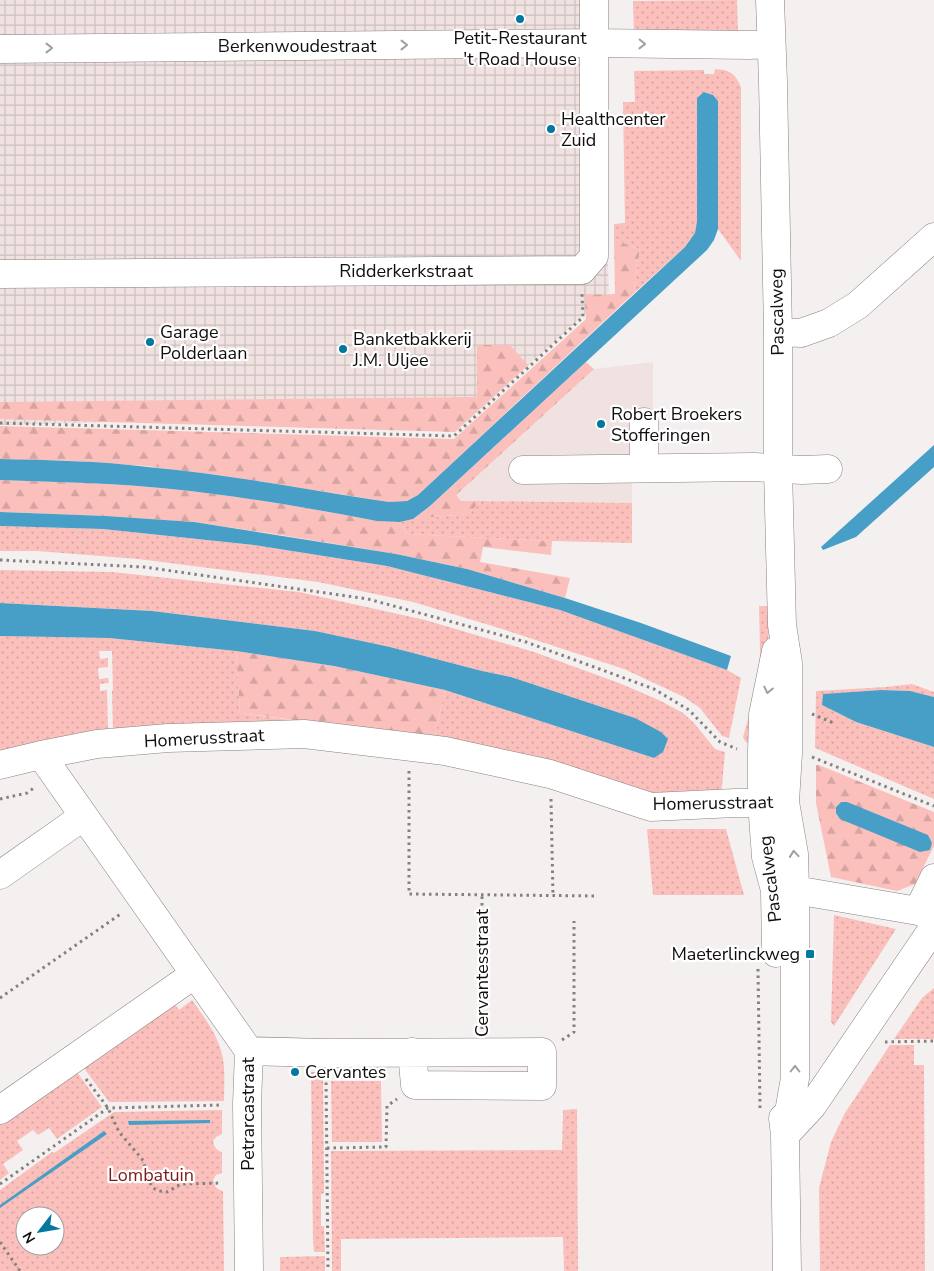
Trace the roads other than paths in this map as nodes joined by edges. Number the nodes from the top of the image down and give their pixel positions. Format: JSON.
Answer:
{"nodes":[{"id":1,"x":594,"y":0,"type":"edge"},
{"id":2,"x":770,"y":0,"type":"edge"},
{"id":3,"x":594,"y":44,"type":"junction"},
{"id":4,"x":771,"y":44,"type":"junction"},
{"id":5,"x":0,"y":49,"type":"edge"},
{"id":6,"x":934,"y":237,"type":"edge"},
{"id":7,"x":0,"y":274,"type":"edge"},
{"id":8,"x":778,"y":332,"type":"junction"},
{"id":9,"x":644,"y":422,"type":"dead end"},
{"id":10,"x":644,"y":468,"type":"junction"},
{"id":11,"x":778,"y":468,"type":"junction"},
{"id":12,"x":828,"y":469,"type":"dead end"},
{"id":13,"x":523,"y":470,"type":"dead end"},
{"id":14,"x":47,"y":764,"type":"junction"},
{"id":15,"x":0,"y":765,"type":"edge"},
{"id":16,"x":773,"y":802,"type":"junction"},
{"id":17,"x":84,"y":816,"type":"junction"},
{"id":18,"x":0,"y":875,"type":"edge"},
{"id":19,"x":934,"y":878,"type":"edge"},
{"id":20,"x":785,"y":890,"type":"junction"},
{"id":21,"x":929,"y":918,"type":"edge"},
{"id":22,"x":195,"y":974,"type":"junction"},
{"id":23,"x":249,"y":1051,"type":"junction"},
{"id":24,"x":412,"y":1052,"type":"junction"},
{"id":25,"x":0,"y":1110,"type":"edge"},
{"id":26,"x":785,"y":1134,"type":"junction"},
{"id":27,"x":250,"y":1271,"type":"edge"},
{"id":28,"x":787,"y":1271,"type":"edge"}],
"edges":[{"from":1,"to":3,"type":"street"},
{"from":2,"to":4,"type":"street","name":"Pascalweg"},
{"from":3,"to":4,"type":"street","name":"Berkenwoudestraat","one_way":true},
{"from":5,"to":3,"type":"street","name":"Berkenwoudestraat","one_way":true},
{"from":3,"to":7,"type":"street","name":"Ridderkerkstraat"},
{"from":4,"to":8,"type":"street","name":"Pascalweg"},
{"from":6,"to":8,"type":"street"},
{"from":8,"to":11,"type":"street","name":"Pascalweg"},
{"from":9,"to":10,"type":"street"},
{"from":10,"to":11,"type":"street"},
{"from":10,"to":13,"type":"street"},
{"from":11,"to":12,"type":"street"},
{"from":11,"to":16,"type":"street","name":"Pascalweg"},
{"from":14,"to":15,"type":"street","name":"Homerusstraat"},
{"from":14,"to":16,"type":"street","name":"Homerusstraat"},
{"from":14,"to":17,"type":"street","name":"Petrarcastraat"},
{"from":16,"to":20,"type":"street","name":"Pascalweg"},
{"from":17,"to":18,"type":"street"},
{"from":17,"to":22,"type":"street","name":"Petrarcastraat"},
{"from":19,"to":21,"type":"street"},
{"from":20,"to":21,"type":"street"},
{"from":20,"to":26,"type":"street","name":"Pascalweg"},
{"from":21,"to":26,"type":"street"},
{"from":22,"to":23,"type":"street","name":"Petrarcastraat"},
{"from":22,"to":25,"type":"street"},
{"from":23,"to":24,"type":"street","name":"Cervantesstraat"},
{"from":23,"to":27,"type":"street","name":"Petrarcastraat"},
{"from":24,"to":24,"type":"street","name":"Cervantesstraat"},
{"from":26,"to":28,"type":"street","name":"Pascalweg"}]}
